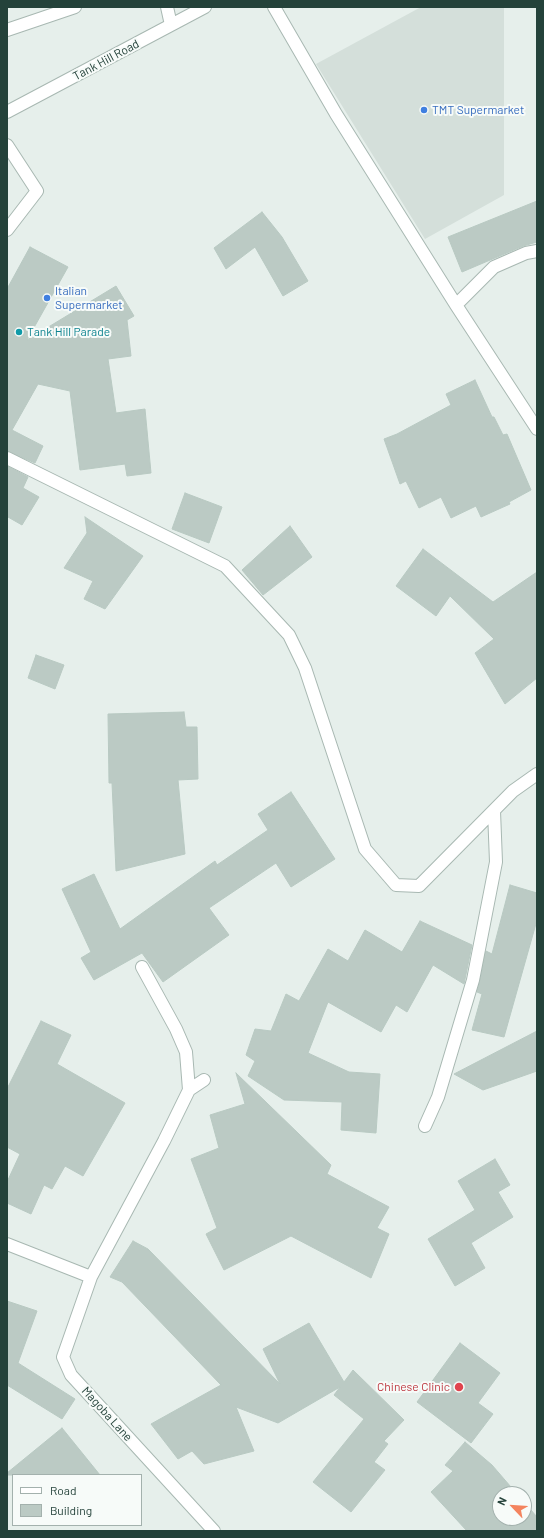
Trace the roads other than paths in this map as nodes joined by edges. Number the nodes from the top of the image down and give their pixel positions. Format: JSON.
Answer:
{"nodes":[{"id":1,"x":75,"y":7,"type":"edge"},
{"id":2,"x":167,"y":7,"type":"edge"},
{"id":3,"x":205,"y":7,"type":"edge"},
{"id":4,"x":274,"y":7,"type":"edge"},
{"id":5,"x":172,"y":25,"type":"junction"},
{"id":6,"x":7,"y":30,"type":"edge"},
{"id":7,"x":8,"y":108,"type":"edge"},
{"id":8,"x":7,"y":145,"type":"edge"},
{"id":9,"x":7,"y":230,"type":"edge"},
{"id":10,"x":537,"y":251,"type":"edge"},
{"id":11,"x":456,"y":305,"type":"junction"},
{"id":12,"x":537,"y":429,"type":"edge"},
{"id":13,"x":7,"y":458,"type":"edge"},
{"id":14,"x":537,"y":774,"type":"edge"},
{"id":15,"x":494,"y":811,"type":"junction"},
{"id":16,"x":142,"y":967,"type":"dead end"},
{"id":17,"x":204,"y":1080,"type":"dead end"},
{"id":18,"x":190,"y":1090,"type":"junction"},
{"id":19,"x":425,"y":1126,"type":"dead end"},
{"id":20,"x":7,"y":1244,"type":"edge"},
{"id":21,"x":91,"y":1276,"type":"junction"},
{"id":22,"x":214,"y":1531,"type":"edge"}],
"edges":[{"from":1,"to":6,"type":"street"},
{"from":2,"to":5,"type":"street"},
{"from":3,"to":5,"type":"street","name":"Tank Hill Road"},
{"from":4,"to":11,"type":"street"},
{"from":5,"to":7,"type":"street","name":"Tank Hill Road"},
{"from":8,"to":9,"type":"street"},
{"from":10,"to":11,"type":"street"},
{"from":11,"to":12,"type":"street"},
{"from":13,"to":15,"type":"street"},
{"from":14,"to":15,"type":"street"},
{"from":15,"to":19,"type":"street"},
{"from":16,"to":18,"type":"street"},
{"from":17,"to":18,"type":"street","name":"Magoba Lane"},
{"from":18,"to":21,"type":"street","name":"Magoba Lane"},
{"from":20,"to":21,"type":"street"},
{"from":21,"to":22,"type":"street","name":"Magoba Lane"}]}
